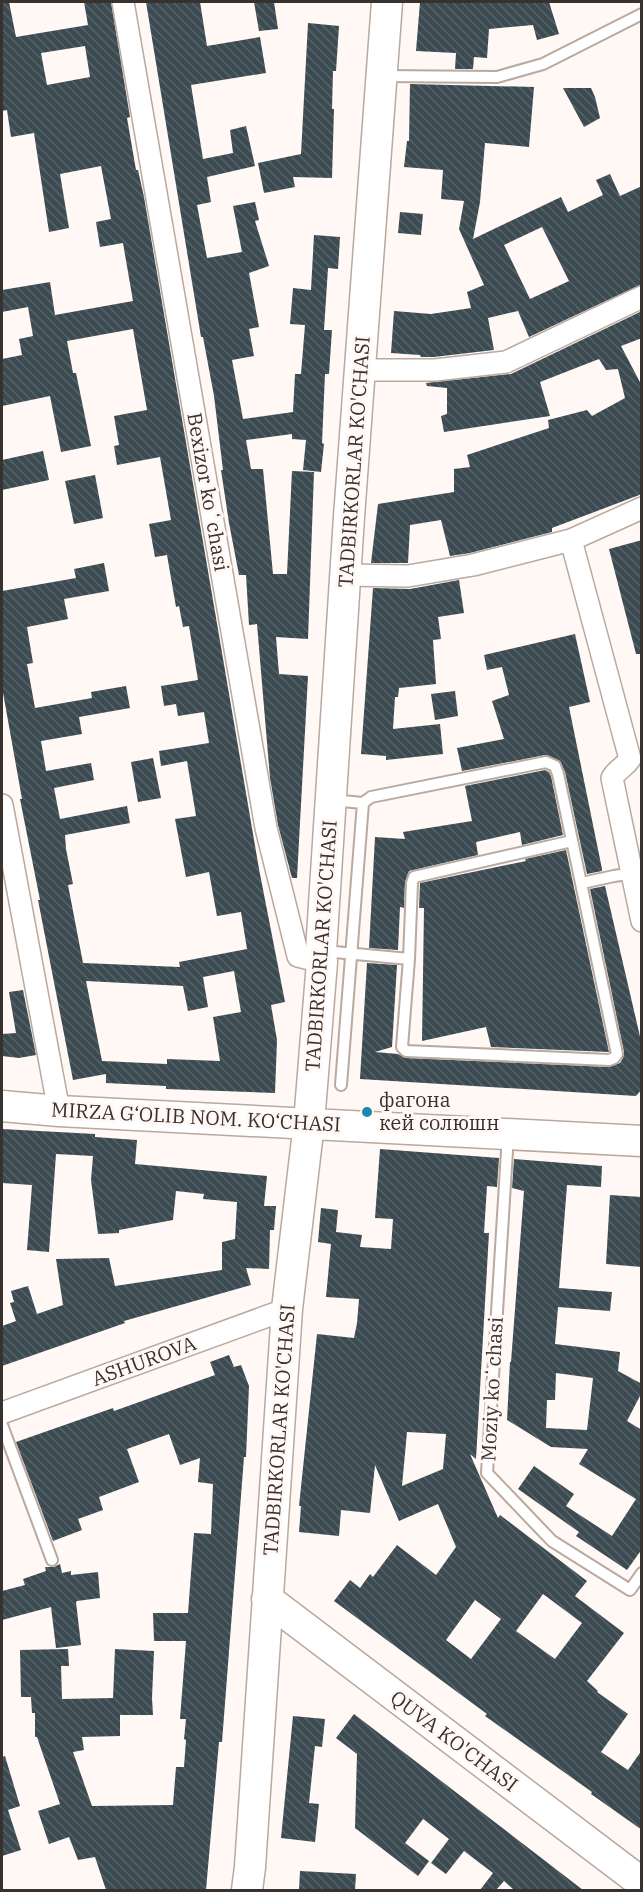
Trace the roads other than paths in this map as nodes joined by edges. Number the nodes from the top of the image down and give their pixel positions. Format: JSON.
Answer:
{"nodes":[{"id":1,"x":123,"y":2,"type":"edge"},
{"id":2,"x":387,"y":2,"type":"edge"},
{"id":3,"x":642,"y":14,"type":"edge"},
{"id":4,"x":382,"y":76,"type":"junction"},
{"id":5,"x":642,"y":297,"type":"edge"},
{"id":6,"x":360,"y":370,"type":"junction"},
{"id":7,"x":642,"y":508,"type":"edge"},
{"id":8,"x":571,"y":540,"type":"junction"},
{"id":9,"x":345,"y":575,"type":"junction"},
{"id":10,"x":331,"y":800,"type":"junction"},
{"id":11,"x":363,"y":803,"type":"junction"},
{"id":12,"x":2,"y":805,"type":"edge"},
{"id":13,"x":572,"y":841,"type":"junction"},
{"id":14,"x":637,"y":874,"type":"edge"},
{"id":15,"x":582,"y":883,"type":"junction"},
{"id":16,"x":642,"y":921,"type":"edge"},
{"id":17,"x":331,"y":955,"type":"junction"},
{"id":18,"x":409,"y":959,"type":"junction"},
{"id":19,"x":341,"y":1085,"type":"dead end"},
{"id":20,"x":2,"y":1106,"type":"edge"},
{"id":21,"x":58,"y":1111,"type":"junction"},
{"id":22,"x":309,"y":1123,"type":"junction"},
{"id":23,"x":508,"y":1135,"type":"junction"},
{"id":24,"x":642,"y":1141,"type":"edge"},
{"id":25,"x":287,"y":1309,"type":"junction"},
{"id":26,"x":2,"y":1413,"type":"edge"},
{"id":27,"x":2,"y":1425,"type":"edge"},
{"id":28,"x":52,"y":1560,"type":"dead end"},
{"id":29,"x":642,"y":1573,"type":"edge"},
{"id":30,"x":267,"y":1599,"type":"junction"},
{"id":31,"x":642,"y":1883,"type":"edge"},
{"id":32,"x":247,"y":1890,"type":"edge"}],
"edges":[{"from":1,"to":17,"type":"street","name":"Bexizor koʻchasi"},
{"from":2,"to":4,"type":"main road","name":"TADBIRKORLAR KO'CHASI"},
{"from":3,"to":4,"type":"lane"},
{"from":4,"to":6,"type":"main road","name":"TADBIRKORLAR KO'CHASI"},
{"from":5,"to":6,"type":"street"},
{"from":6,"to":9,"type":"main road","name":"TADBIRKORLAR KO'CHASI"},
{"from":7,"to":8,"type":"street"},
{"from":8,"to":9,"type":"street"},
{"from":8,"to":14,"type":"street"},
{"from":9,"to":10,"type":"main road","name":"TADBIRKORLAR KO'CHASI"},
{"from":10,"to":11,"type":"lane"},
{"from":10,"to":17,"type":"main road","name":"TADBIRKORLAR KO'CHASI"},
{"from":11,"to":13,"type":"lane"},
{"from":11,"to":17,"type":"lane"},
{"from":12,"to":21,"type":"street"},
{"from":13,"to":15,"type":"lane"},
{"from":13,"to":18,"type":"lane"},
{"from":14,"to":15,"type":"lane"},
{"from":14,"to":16,"type":"street"},
{"from":15,"to":18,"type":"lane"},
{"from":17,"to":18,"type":"lane"},
{"from":17,"to":19,"type":"lane"},
{"from":17,"to":22,"type":"main road","name":"TADBIRKORLAR KO'CHASI"},
{"from":20,"to":21,"type":"main road","name":"MIRZA G‘OLIB NOM. KO‘CHASI"},
{"from":21,"to":22,"type":"main road","name":"MIRZA G‘OLIB NOM. KO‘CHASI"},
{"from":22,"to":23,"type":"main road","name":"MIRZA G‘OLIB NOM. KO‘CHASI"},
{"from":22,"to":25,"type":"main road","name":"TADBIRKORLAR KO'CHASI"},
{"from":23,"to":24,"type":"main road","name":"MIRZA G‘OLIB NOM. KO‘CHASI"},
{"from":23,"to":29,"type":"lane","name":"Moziy koʻchasi"},
{"from":25,"to":26,"type":"street","name":"ASHUROVA"},
{"from":25,"to":30,"type":"main road","name":"TADBIRKORLAR KO'CHASI"},
{"from":27,"to":28,"type":"lane"},
{"from":30,"to":31,"type":"main road","name":"QUVA KO'CHASI"},
{"from":30,"to":32,"type":"main road","name":"TADBIRKORLAR KO'CHASI"}]}
